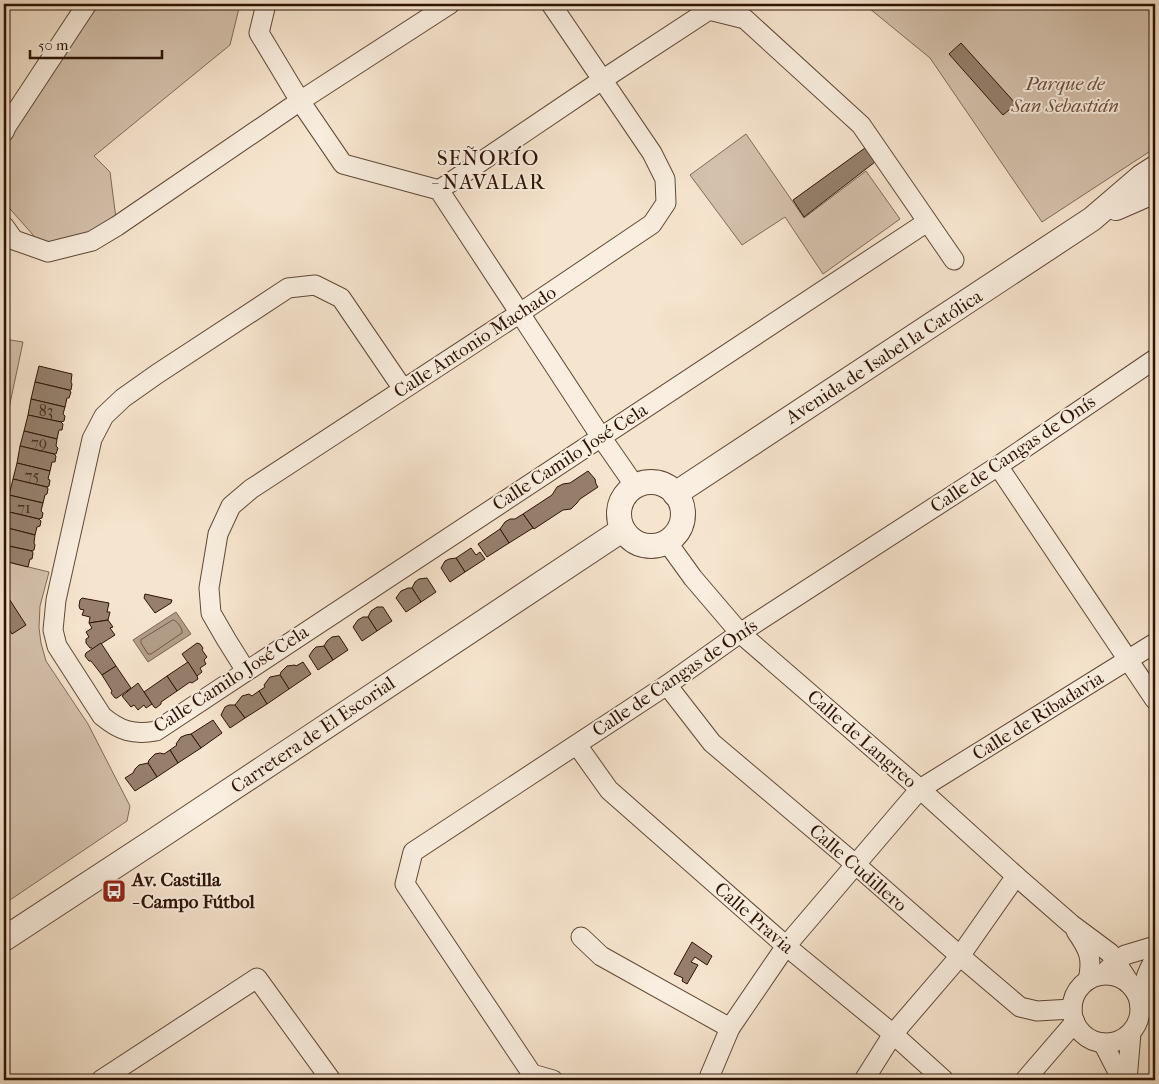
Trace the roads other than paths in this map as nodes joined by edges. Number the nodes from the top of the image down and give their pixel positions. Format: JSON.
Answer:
{"nodes":[{"id":1,"x":87,"y":4,"type":"edge"},
{"id":2,"x":266,"y":4,"type":"edge"},
{"id":3,"x":450,"y":4,"type":"edge"},
{"id":4,"x":550,"y":4,"type":"edge"},
{"id":5,"x":602,"y":80,"type":"junction"},
{"id":6,"x":300,"y":101,"type":"junction"},
{"id":7,"x":4,"y":132,"type":"edge"},
{"id":8,"x":1155,"y":168,"type":"edge"},
{"id":9,"x":439,"y":190,"type":"junction"},
{"id":10,"x":1155,"y":191,"type":"edge"},
{"id":11,"x":1092,"y":219,"type":"junction"},
{"id":12,"x":927,"y":222,"type":"junction"},
{"id":13,"x":4,"y":226,"type":"edge"},
{"id":14,"x":954,"y":260,"type":"dead end"},
{"id":15,"x":520,"y":313,"type":"junction"},
{"id":16,"x":1155,"y":359,"type":"edge"},
{"id":17,"x":403,"y":389,"type":"junction"},
{"id":18,"x":601,"y":437,"type":"junction"},
{"id":19,"x":998,"y":466,"type":"junction"},
{"id":20,"x":635,"y":486,"type":"junction"},
{"id":21,"x":676,"y":494,"type":"junction"},
{"id":22,"x":622,"y":530,"type":"junction"},
{"id":23,"x":667,"y":542,"type":"junction"},
{"id":24,"x":740,"y":632,"type":"junction"},
{"id":25,"x":1155,"y":643,"type":"edge"},
{"id":26,"x":1129,"y":660,"type":"junction"},
{"id":27,"x":246,"y":671,"type":"junction"},
{"id":28,"x":667,"y":685,"type":"junction"},
{"id":29,"x":1155,"y":700,"type":"edge"},
{"id":30,"x":577,"y":745,"type":"junction"},
{"id":31,"x":920,"y":789,"type":"junction"},
{"id":32,"x":855,"y":864,"type":"junction"},
{"id":33,"x":1016,"y":876,"type":"junction"},
{"id":34,"x":1071,"y":924,"type":"junction"},
{"id":35,"x":581,"y":937,"type":"dead end"},
{"id":36,"x":4,"y":939,"type":"edge"},
{"id":37,"x":1094,"y":941,"type":"junction"},
{"id":38,"x":786,"y":946,"type":"junction"},
{"id":39,"x":1151,"y":951,"type":"edge"},
{"id":40,"x":960,"y":956,"type":"junction"},
{"id":41,"x":1116,"y":963,"type":"junction"},
{"id":42,"x":1094,"y":978,"type":"junction"},
{"id":43,"x":1137,"y":997,"type":"junction"},
{"id":44,"x":1073,"y":1016,"type":"junction"},
{"id":45,"x":730,"y":1028,"type":"junction"},
{"id":46,"x":1131,"y":1033,"type":"junction"},
{"id":47,"x":892,"y":1034,"type":"junction"},
{"id":48,"x":1104,"y":1043,"type":"junction"},
{"id":49,"x":101,"y":1080,"type":"edge"},
{"id":50,"x":331,"y":1080,"type":"edge"},
{"id":51,"x":553,"y":1080,"type":"edge"},
{"id":52,"x":708,"y":1080,"type":"edge"},
{"id":53,"x":864,"y":1080,"type":"edge"},
{"id":54,"x":944,"y":1080,"type":"edge"},
{"id":55,"x":1025,"y":1080,"type":"edge"},
{"id":56,"x":1122,"y":1080,"type":"edge"},
{"id":57,"x":1127,"y":1080,"type":"edge"}],
"edges":[{"from":1,"to":7,"type":"street"},
{"from":2,"to":6,"type":"street"},
{"from":3,"to":6,"type":"street"},
{"from":4,"to":5,"type":"street","name":"Calle Antonio Machado"},
{"from":5,"to":9,"type":"street"},
{"from":5,"to":12,"type":"street"},
{"from":5,"to":15,"type":"street","name":"Calle Antonio Machado"},
{"from":6,"to":9,"type":"street"},
{"from":6,"to":13,"type":"street"},
{"from":8,"to":11,"type":"street","name":"Avenida de Isabel la Católica"},
{"from":9,"to":15,"type":"street"},
{"from":10,"to":11,"type":"street","name":"Avenida de Isabel la Católica"},
{"from":11,"to":21,"type":"street","name":"Avenida de Isabel la Católica"},
{"from":12,"to":14,"type":"street"},
{"from":12,"to":18,"type":"street","name":"Calle Camilo José Cela"},
{"from":15,"to":17,"type":"street","name":"Calle Antonio Machado"},
{"from":15,"to":18,"type":"street"},
{"from":16,"to":19,"type":"street","name":"Calle de Cangas de Onís"},
{"from":17,"to":27,"type":"street","name":"Calle Antonio Machado"},
{"from":17,"to":27,"type":"street","name":"Calle Camilo José Cela"},
{"from":18,"to":20,"type":"street"},
{"from":18,"to":27,"type":"street","name":"Calle Camilo José Cela"},
{"from":19,"to":24,"type":"street","name":"Calle de Cangas de Onís"},
{"from":19,"to":26,"type":"street"},
{"from":20,"to":21,"type":"street"},
{"from":20,"to":22,"type":"street"},
{"from":21,"to":23,"type":"street"},
{"from":22,"to":23,"type":"street"},
{"from":22,"to":36,"type":"street","name":"Carretera de El Escorial"},
{"from":23,"to":24,"type":"street","name":"Calle de Langreo"},
{"from":24,"to":28,"type":"street","name":"Calle de Cangas de Onís"},
{"from":24,"to":31,"type":"street","name":"Calle de Langreo"},
{"from":25,"to":26,"type":"street","name":"Calle de Ribadavia"},
{"from":26,"to":29,"type":"street"},
{"from":26,"to":31,"type":"street","name":"Calle de Ribadavia"},
{"from":28,"to":30,"type":"street","name":"Calle de Cangas de Onís"},
{"from":28,"to":32,"type":"street","name":"Calle Cudillero"},
{"from":30,"to":38,"type":"street","name":"Calle Pravia"},
{"from":30,"to":51,"type":"street","name":"Calle de Cangas de Onís"},
{"from":31,"to":32,"type":"street","name":"Calle de Ribadavia"},
{"from":31,"to":33,"type":"street","name":"Calle de Langreo"},
{"from":32,"to":38,"type":"street","name":"Calle de Ribadavia"},
{"from":32,"to":40,"type":"street","name":"Calle Cudillero"},
{"from":33,"to":34,"type":"street","name":"Calle de Langreo"},
{"from":33,"to":40,"type":"street"},
{"from":34,"to":37,"type":"street"},
{"from":34,"to":42,"type":"street"},
{"from":35,"to":45,"type":"street"},
{"from":37,"to":39,"type":"street"},
{"from":37,"to":41,"type":"street"},
{"from":38,"to":45,"type":"street","name":"Calle de Ribadavia"},
{"from":38,"to":47,"type":"street","name":"Calle Pravia"},
{"from":39,"to":41,"type":"street"},
{"from":39,"to":43,"type":"street"},
{"from":40,"to":44,"type":"street","name":"Calle Cudillero"},
{"from":40,"to":47,"type":"street"},
{"from":41,"to":42,"type":"street"},
{"from":41,"to":43,"type":"street"},
{"from":42,"to":43,"type":"street"},
{"from":42,"to":44,"type":"street"},
{"from":43,"to":46,"type":"street"},
{"from":44,"to":48,"type":"street"},
{"from":44,"to":55,"type":"street"},
{"from":45,"to":52,"type":"street","name":"Calle de Ribadavia"},
{"from":46,"to":48,"type":"street"},
{"from":46,"to":57,"type":"street"},
{"from":47,"to":53,"type":"street"},
{"from":47,"to":54,"type":"street","name":"Calle Pravia"},
{"from":48,"to":56,"type":"street"},
{"from":49,"to":50,"type":"street"}]}
